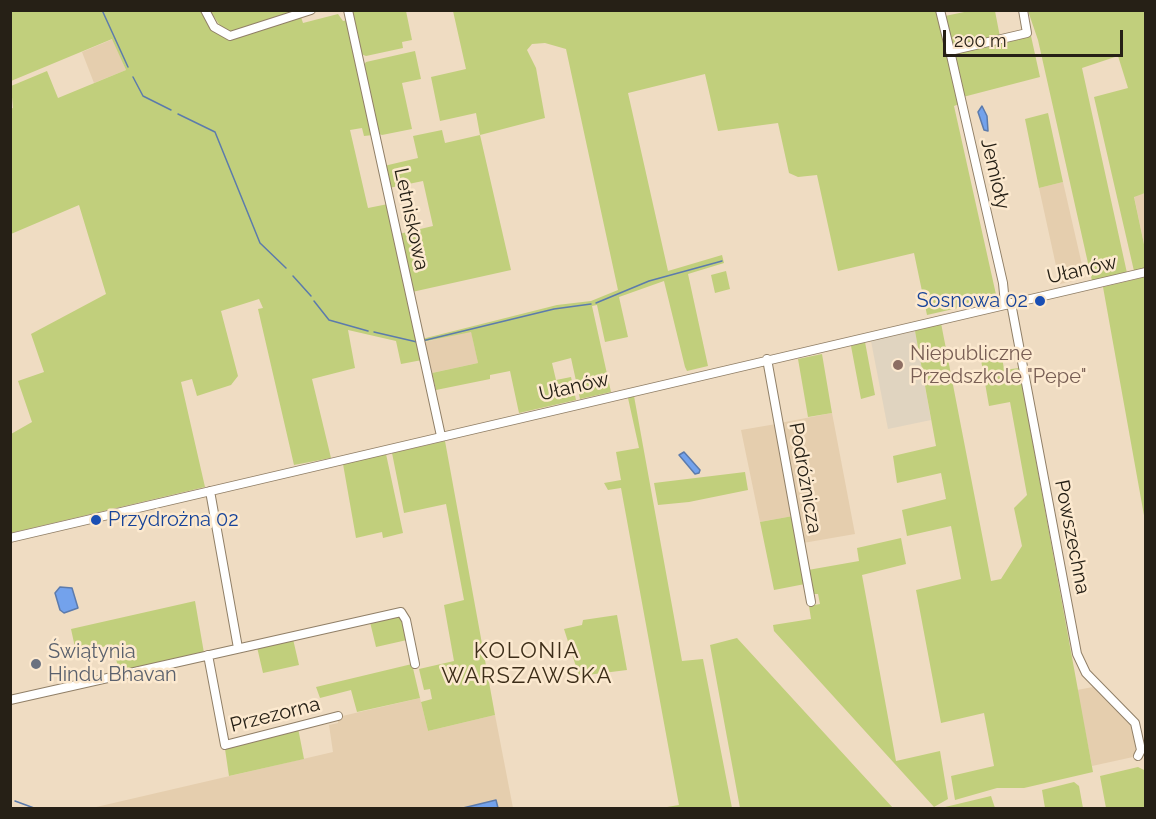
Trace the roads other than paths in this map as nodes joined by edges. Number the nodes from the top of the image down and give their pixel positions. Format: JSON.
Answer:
{"nodes":[{"id":1,"x":205,"y":10,"type":"edge"},
{"id":2,"x":311,"y":10,"type":"edge"},
{"id":3,"x":348,"y":10,"type":"edge"},
{"id":4,"x":940,"y":10,"type":"edge"},
{"id":5,"x":1023,"y":10,"type":"edge"},
{"id":6,"x":950,"y":51,"type":"junction"},
{"id":7,"x":1146,"y":272,"type":"edge"},
{"id":8,"x":1008,"y":304,"type":"junction"},
{"id":9,"x":767,"y":359,"type":"junction"},
{"id":10,"x":441,"y":436,"type":"junction"},
{"id":11,"x":210,"y":490,"type":"junction"},
{"id":12,"x":10,"y":538,"type":"edge"},
{"id":13,"x":811,"y":602,"type":"dead end"},
{"id":14,"x":238,"y":648,"type":"junction"},
{"id":15,"x":208,"y":655,"type":"junction"},
{"id":16,"x":415,"y":664,"type":"dead end"},
{"id":17,"x":10,"y":700,"type":"edge"},
{"id":18,"x":338,"y":716,"type":"dead end"},
{"id":19,"x":1138,"y":756,"type":"dead end"}],
"edges":[{"from":1,"to":2,"type":"street"},
{"from":3,"to":10,"type":"street","name":"Letniskowa"},
{"from":4,"to":6,"type":"street","name":"Jemioły"},
{"from":5,"to":6,"type":"street"},
{"from":6,"to":8,"type":"street","name":"Jemioły"},
{"from":7,"to":8,"type":"street","name":"Ułanów"},
{"from":8,"to":9,"type":"street","name":"Ułanów"},
{"from":8,"to":19,"type":"street","name":"Powszechna"},
{"from":9,"to":10,"type":"street","name":"Ułanów"},
{"from":9,"to":13,"type":"street","name":"Podróżnicza"},
{"from":10,"to":11,"type":"street","name":"Ułanów"},
{"from":11,"to":12,"type":"street","name":"Ułanów"},
{"from":11,"to":14,"type":"street"},
{"from":14,"to":15,"type":"street"},
{"from":14,"to":16,"type":"street"},
{"from":15,"to":17,"type":"street"},
{"from":15,"to":18,"type":"street","name":"Przezorna"}]}
